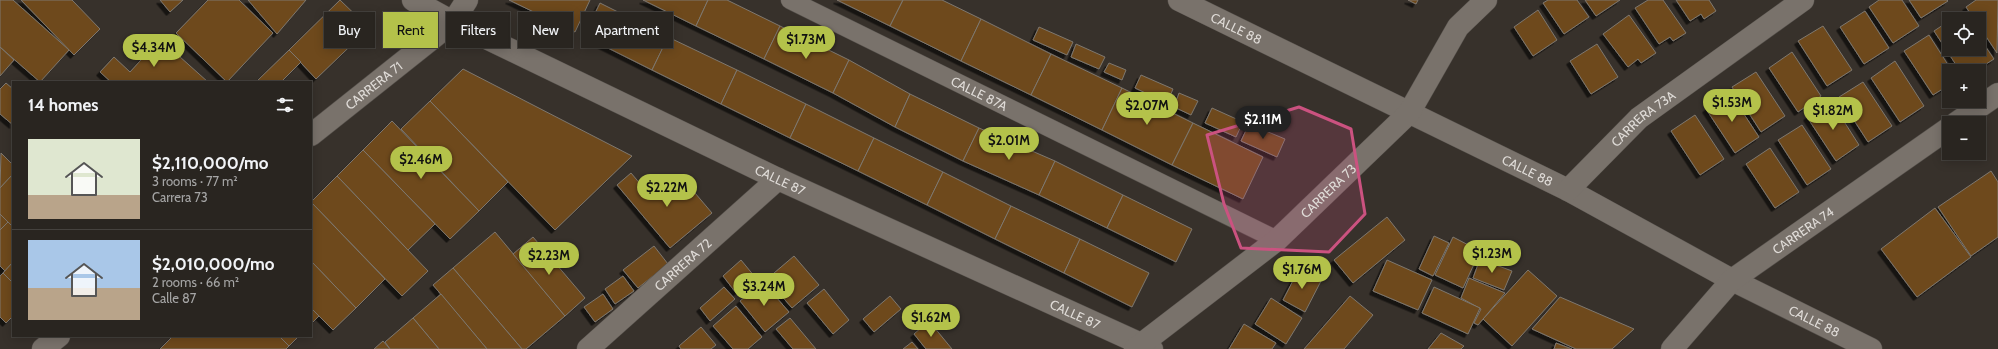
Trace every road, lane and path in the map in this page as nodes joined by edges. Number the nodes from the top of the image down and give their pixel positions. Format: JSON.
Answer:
{"nodes":[{"id":1,"x":413,"y":0,"type":"edge"},
{"id":2,"x":467,"y":0,"type":"edge"},
{"id":3,"x":790,"y":0,"type":"edge"},
{"id":4,"x":1179,"y":0,"type":"edge"},
{"id":5,"x":1486,"y":0,"type":"edge"},
{"id":6,"x":1803,"y":0,"type":"edge"},
{"id":7,"x":459,"y":12,"type":"edge"},
{"id":8,"x":446,"y":18,"type":"edge"},
{"id":9,"x":446,"y":28,"type":"edge"},
{"id":10,"x":507,"y":48,"type":"edge"},
{"id":11,"x":1998,"y":94,"type":"edge"},
{"id":12,"x":1409,"y":113,"type":"junction"},
{"id":13,"x":1966,"y":116,"type":"edge"},
{"id":14,"x":1942,"y":133,"type":"edge"},
{"id":15,"x":312,"y":134,"type":"edge"},
{"id":16,"x":778,"y":179,"type":"junction"},
{"id":17,"x":1568,"y":190,"type":"junction"},
{"id":18,"x":1277,"y":240,"type":"junction"},
{"id":19,"x":1732,"y":280,"type":"junction"},
{"id":20,"x":59,"y":337,"type":"edge"},
{"id":21,"x":1143,"y":347,"type":"edge"},
{"id":22,"x":43,"y":349,"type":"edge"},
{"id":23,"x":588,"y":349,"type":"edge"},
{"id":24,"x":1672,"y":349,"type":"edge"},
{"id":25,"x":1871,"y":349,"type":"edge"}],
"edges":[{"from":1,"to":8,"type":"street","name":"CALLE 87"},
{"from":2,"to":7,"type":"street","name":"CARRERA 71"},
{"from":3,"to":18,"type":"lane","name":"CALLE 87A"},
{"from":4,"to":12,"type":"street","name":"CALLE 88"},
{"from":5,"to":12,"type":"street","name":"CARRERA 73"},
{"from":6,"to":17,"type":"street","name":"CARRERA 73A"},
{"from":9,"to":15,"type":"street","name":"CARRERA 71"},
{"from":10,"to":16,"type":"street","name":"CALLE 87"},
{"from":11,"to":13,"type":"street"},
{"from":12,"to":17,"type":"street","name":"CALLE 88"},
{"from":12,"to":18,"type":"street","name":"CARRERA 73"},
{"from":14,"to":19,"type":"street","name":"CARRERA 74"},
{"from":16,"to":21,"type":"street","name":"CALLE 87"},
{"from":16,"to":23,"type":"street","name":"CARRERA 72"},
{"from":17,"to":19,"type":"street","name":"CALLE 88"},
{"from":18,"to":21,"type":"street","name":"CARRERA 73"},
{"from":19,"to":24,"type":"street","name":"CARRERA 74"},
{"from":19,"to":25,"type":"street","name":"CALLE 88"},
{"from":20,"to":22,"type":"street"}]}
